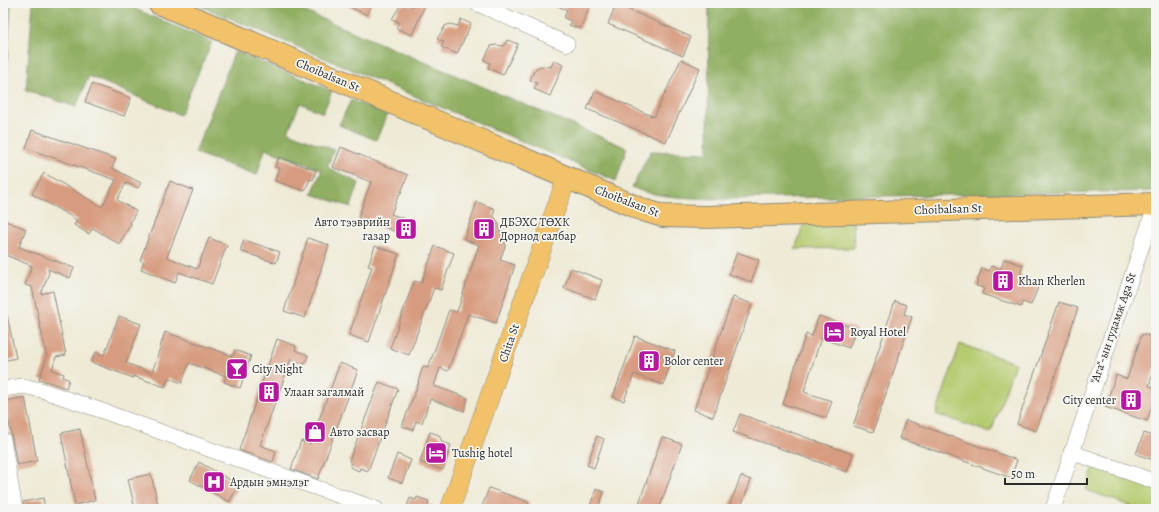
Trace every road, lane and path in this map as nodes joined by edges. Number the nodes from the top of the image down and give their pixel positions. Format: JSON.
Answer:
{"nodes":[{"id":1,"x":159,"y":3,"type":"edge"},
{"id":2,"x":476,"y":3,"type":"edge"},
{"id":3,"x":567,"y":44,"type":"dead end"},
{"id":4,"x":567,"y":177,"type":"junction"},
{"id":5,"x":1156,"y":204,"type":"edge"},
{"id":6,"x":3,"y":389,"type":"edge"},
{"id":7,"x":3,"y":440,"type":"edge"},
{"id":8,"x":1071,"y":452,"type":"junction"},
{"id":9,"x":1156,"y":482,"type":"edge"},
{"id":10,"x":15,"y":509,"type":"edge"},
{"id":11,"x":376,"y":509,"type":"edge"},
{"id":12,"x":450,"y":509,"type":"edge"},
{"id":13,"x":1053,"y":509,"type":"edge"}],
"edges":[{"from":1,"to":4,"type":"highway","name":"Choibalsan St"},
{"from":2,"to":3,"type":"street"},
{"from":4,"to":5,"type":"highway","name":"Choibalsan St"},
{"from":4,"to":12,"type":"main road","name":"Chita St"},
{"from":5,"to":8,"type":"street","name":"\"Ага\"-ын гудамж Aga St"},
{"from":6,"to":11,"type":"street"},
{"from":7,"to":10,"type":"street"},
{"from":8,"to":9,"type":"street"},
{"from":8,"to":13,"type":"street","name":"\"Ага\"-ын гудамж Aga St"}]}
